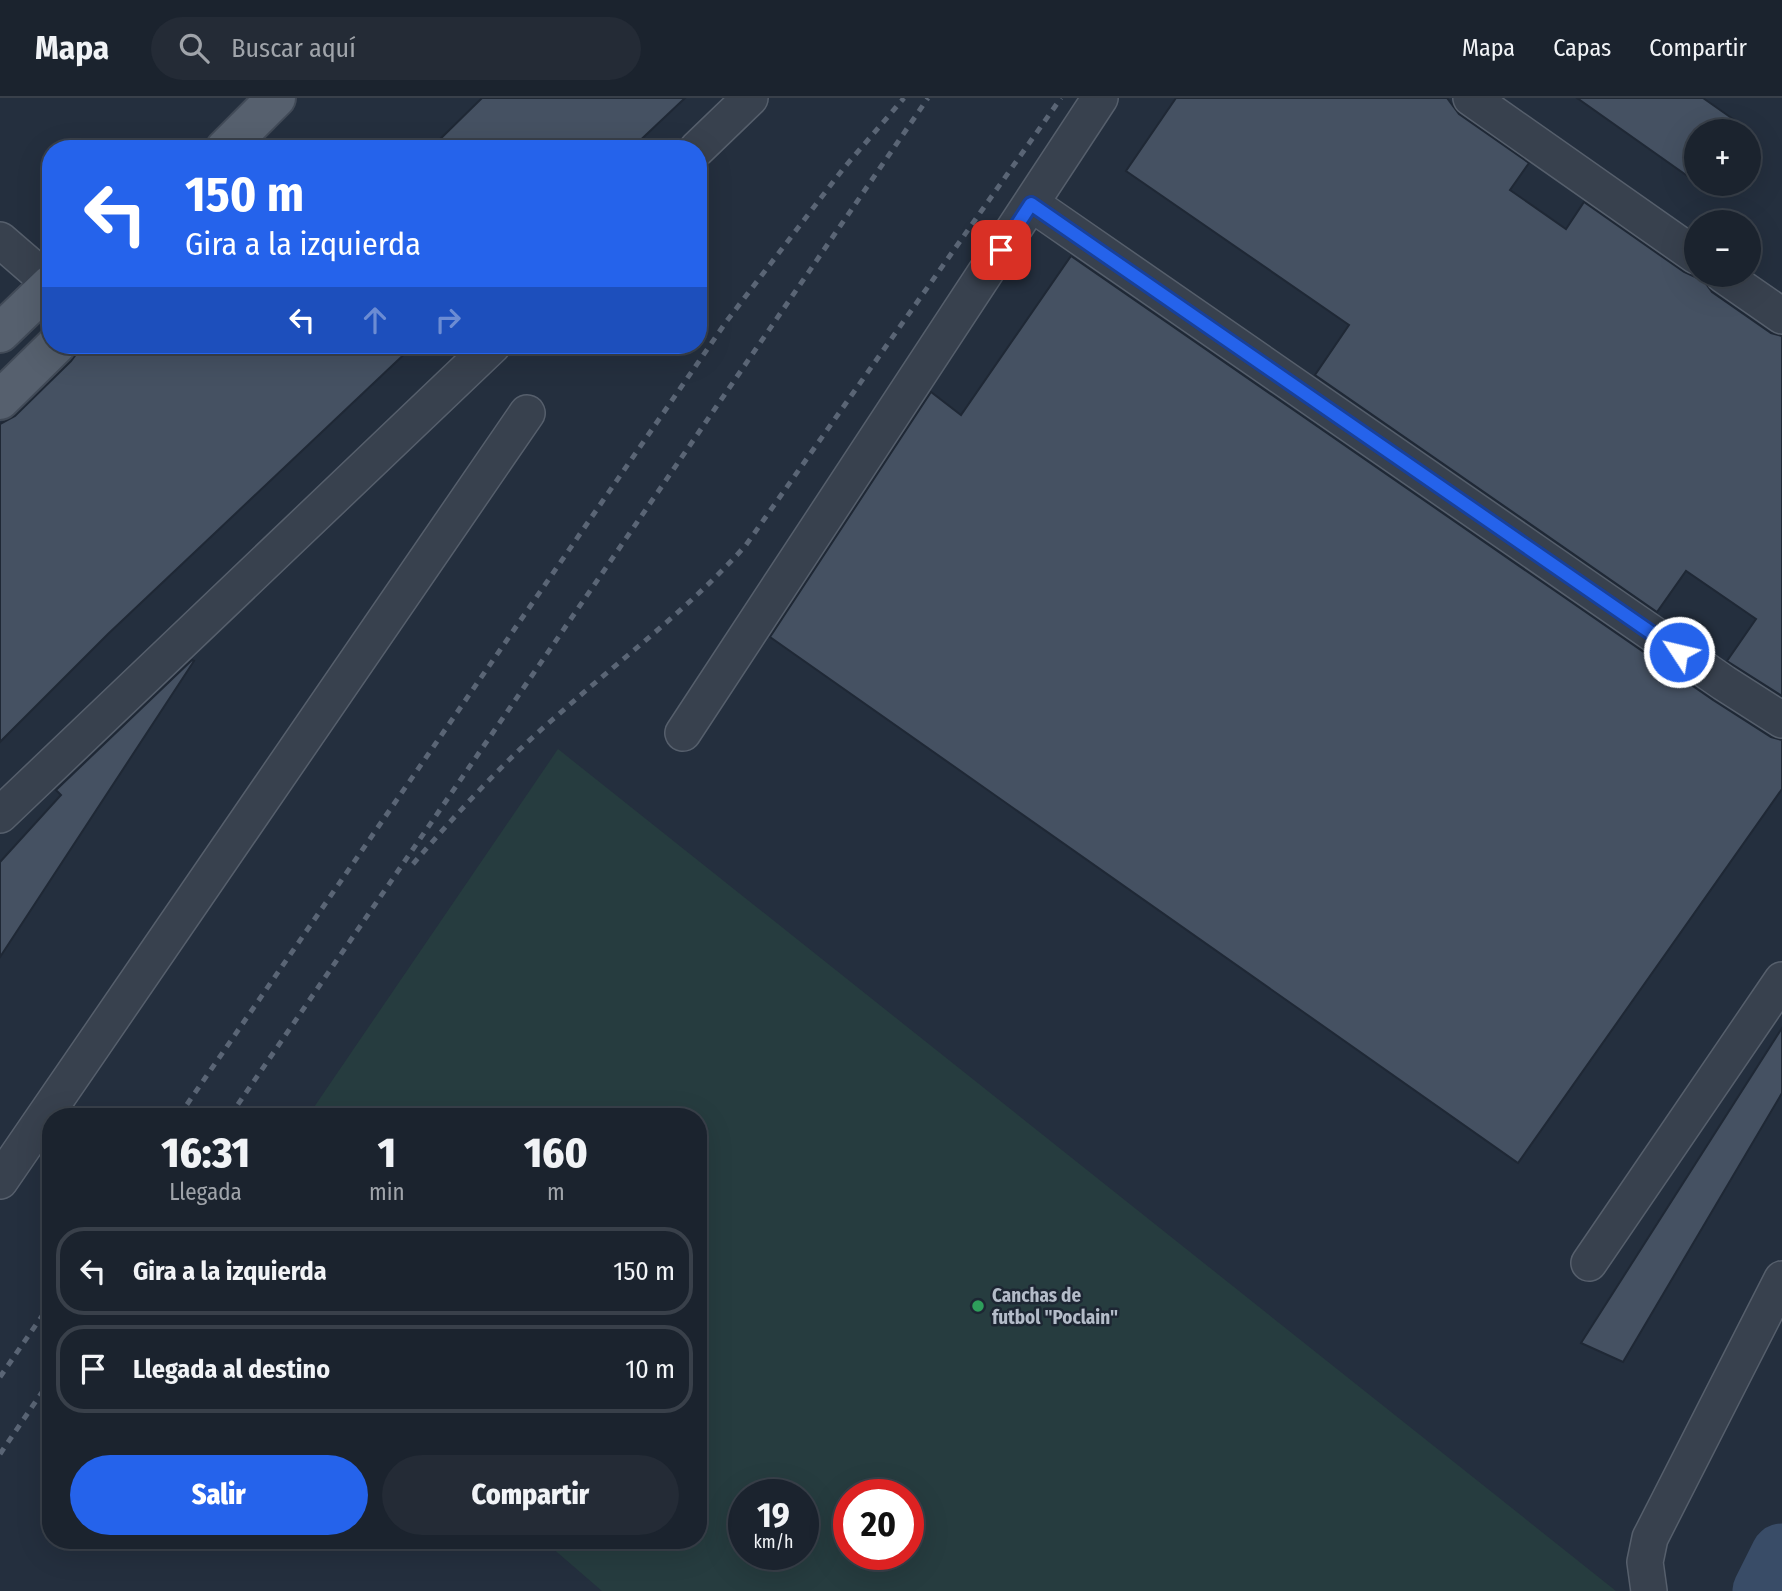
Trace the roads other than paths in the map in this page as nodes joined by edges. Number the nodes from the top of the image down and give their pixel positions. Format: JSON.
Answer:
{"nodes":[{"id":1,"x":276,"y":98,"type":"edge"},
{"id":2,"x":750,"y":98,"type":"edge"},
{"id":3,"x":1100,"y":98,"type":"edge"},
{"id":4,"x":1471,"y":98,"type":"edge"},
{"id":5,"x":234,"y":140,"type":"edge"},
{"id":6,"x":706,"y":140,"type":"edge"},
{"id":7,"x":1031,"y":204,"type":"junction"},
{"id":8,"x":1684,"y":248,"type":"edge"},
{"id":9,"x":7,"y":258,"type":"edge"},
{"id":10,"x":42,"y":279,"type":"edge"},
{"id":11,"x":1740,"y":287,"type":"edge"},
{"id":12,"x":42,"y":293,"type":"edge"},
{"id":13,"x":1782,"y":316,"type":"edge"},
{"id":14,"x":0,"y":333,"type":"edge"},
{"id":15,"x":47,"y":354,"type":"edge"},
{"id":16,"x":484,"y":354,"type":"edge"},
{"id":17,"x":0,"y":400,"type":"edge"},
{"id":18,"x":527,"y":413,"type":"dead end"},
{"id":19,"x":1782,"y":720,"type":"edge"},
{"id":20,"x":683,"y":733,"type":"dead end"},
{"id":21,"x":0,"y":815,"type":"edge"},
{"id":22,"x":1782,"y":980,"type":"edge"},
{"id":23,"x":50,"y":1108,"type":"edge"},
{"id":24,"x":42,"y":1120,"type":"edge"},
{"id":25,"x":0,"y":1181,"type":"edge"},
{"id":26,"x":1589,"y":1263,"type":"dead end"},
{"id":27,"x":1782,"y":1279,"type":"edge"},
{"id":28,"x":1648,"y":1591,"type":"edge"}],
"edges":[{"from":1,"to":5,"type":"main road"},
{"from":2,"to":6,"type":"street"},
{"from":3,"to":7,"type":"street"},
{"from":4,"to":8,"type":"street"},
{"from":7,"to":19,"type":"street"},
{"from":7,"to":20,"type":"street"},
{"from":9,"to":10,"type":"street"},
{"from":11,"to":13,"type":"street"},
{"from":12,"to":14,"type":"main road"},
{"from":15,"to":17,"type":"main road"},
{"from":16,"to":21,"type":"street"},
{"from":18,"to":23,"type":"street"},
{"from":22,"to":26,"type":"street"},
{"from":24,"to":25,"type":"street"},
{"from":27,"to":28,"type":"street"}]}
